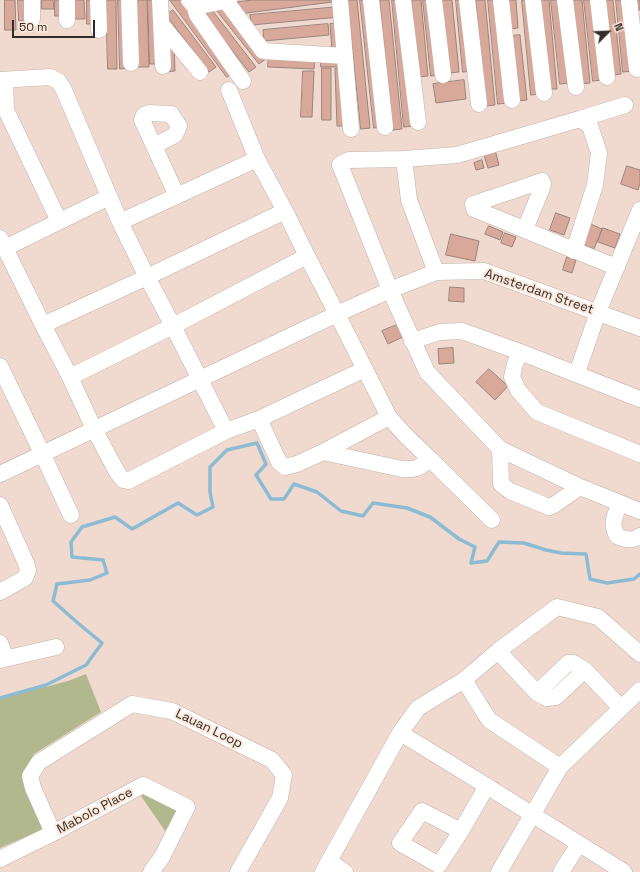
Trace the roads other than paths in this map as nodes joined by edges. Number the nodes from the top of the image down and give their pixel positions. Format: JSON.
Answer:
{"nodes":[{"id":1,"x":32,"y":0,"type":"edge"},
{"id":2,"x":67,"y":0,"type":"edge"},
{"id":3,"x":98,"y":0,"type":"edge"},
{"id":4,"x":129,"y":0,"type":"edge"},
{"id":5,"x":160,"y":0,"type":"edge"},
{"id":6,"x":227,"y":0,"type":"edge"},
{"id":7,"x":340,"y":0,"type":"edge"},
{"id":8,"x":370,"y":0,"type":"edge"},
{"id":9,"x":403,"y":0,"type":"edge"},
{"id":10,"x":434,"y":0,"type":"edge"},
{"id":11,"x":468,"y":0,"type":"edge"},
{"id":12,"x":501,"y":0,"type":"edge"},
{"id":13,"x":533,"y":0,"type":"edge"},
{"id":14,"x":565,"y":0,"type":"edge"},
{"id":15,"x":598,"y":0,"type":"edge"},
{"id":16,"x":629,"y":0,"type":"edge"},
{"id":17,"x":192,"y":4,"type":"edge"},
{"id":18,"x":32,"y":19,"type":"dead end"},
{"id":19,"x":67,"y":20,"type":"dead end"},
{"id":20,"x":161,"y":24,"type":"junction"},
{"id":21,"x":99,"y":30,"type":"dead end"},
{"id":22,"x":345,"y":56,"type":"junction"},
{"id":23,"x":131,"y":63,"type":"dead end"},
{"id":24,"x":163,"y":66,"type":"dead end"},
{"id":25,"x":637,"y":69,"type":"dead end"},
{"id":26,"x":200,"y":72,"type":"dead end"},
{"id":27,"x":443,"y":75,"type":"dead end"},
{"id":28,"x":607,"y":77,"type":"dead end"},
{"id":29,"x":2,"y":80,"type":"edge"},
{"id":30,"x":243,"y":81,"type":"dead end"},
{"id":31,"x":576,"y":87,"type":"dead end"},
{"id":32,"x":229,"y":90,"type":"dead end"},
{"id":33,"x":544,"y":92,"type":"dead end"},
{"id":34,"x":512,"y":100,"type":"dead end"},
{"id":35,"x":479,"y":104,"type":"dead end"},
{"id":36,"x":625,"y":105,"type":"dead end"},
{"id":37,"x":580,"y":119,"type":"junction"},
{"id":38,"x":418,"y":122,"type":"dead end"},
{"id":39,"x":385,"y":127,"type":"dead end"},
{"id":40,"x":351,"y":129,"type":"dead end"},
{"id":41,"x":154,"y":146,"type":"dead end"},
{"id":42,"x":257,"y":159,"type":"junction"},
{"id":43,"x":404,"y":159,"type":"junction"},
{"id":44,"x":177,"y":196,"type":"junction"},
{"id":45,"x":109,"y":197,"type":"junction"},
{"id":46,"x":640,"y":210,"type":"edge"},
{"id":47,"x":285,"y":211,"type":"junction"},
{"id":48,"x":59,"y":221,"type":"junction"},
{"id":49,"x":120,"y":222,"type":"junction"},
{"id":50,"x":525,"y":229,"type":"dead end"},
{"id":51,"x":2,"y":243,"type":"edge"},
{"id":52,"x":574,"y":251,"type":"junction"},
{"id":53,"x":306,"y":256,"type":"junction"},
{"id":54,"x":617,"y":267,"type":"junction"},
{"id":55,"x":436,"y":272,"type":"junction"},
{"id":56,"x":147,"y":277,"type":"junction"},
{"id":57,"x":390,"y":290,"type":"junction"},
{"id":58,"x":598,"y":312,"type":"junction"},
{"id":59,"x":337,"y":314,"type":"junction"},
{"id":60,"x":43,"y":325,"type":"junction"},
{"id":61,"x":173,"y":326,"type":"junction"},
{"id":62,"x":640,"y":328,"type":"edge"},
{"id":63,"x":412,"y":340,"type":"junction"},
{"id":64,"x":520,"y":352,"type":"junction"},
{"id":65,"x":0,"y":366,"type":"edge"},
{"id":66,"x":365,"y":369,"type":"junction"},
{"id":67,"x":577,"y":373,"type":"junction"},
{"id":68,"x":70,"y":377,"type":"junction"},
{"id":69,"x":199,"y":379,"type":"junction"},
{"id":70,"x":640,"y":399,"type":"edge"},
{"id":71,"x":389,"y":417,"type":"junction"},
{"id":72,"x":259,"y":419,"type":"junction"},
{"id":73,"x":94,"y":429,"type":"junction"},
{"id":74,"x":226,"y":431,"type":"junction"},
{"id":75,"x":500,"y":449,"type":"junction"},
{"id":76,"x":324,"y":452,"type":"junction"},
{"id":77,"x":42,"y":453,"type":"junction"},
{"id":78,"x":640,"y":454,"type":"edge"},
{"id":79,"x":430,"y":460,"type":"junction"},
{"id":80,"x":0,"y":474,"type":"edge"},
{"id":81,"x":580,"y":487,"type":"junction"},
{"id":82,"x":620,"y":503,"type":"junction"},
{"id":83,"x":0,"y":505,"type":"edge"},
{"id":84,"x":640,"y":511,"type":"edge"},
{"id":85,"x":71,"y":515,"type":"dead end"},
{"id":86,"x":492,"y":520,"type":"dead end"},
{"id":87,"x":640,"y":536,"type":"edge"},
{"id":88,"x":0,"y":592,"type":"edge"},
{"id":89,"x":0,"y":642,"type":"edge"},
{"id":90,"x":56,"y":647,"type":"dead end"},
{"id":91,"x":498,"y":651,"type":"junction"},
{"id":92,"x":640,"y":654,"type":"edge"},
{"id":93,"x":3,"y":659,"type":"edge"},
{"id":94,"x":464,"y":680,"type":"junction"},
{"id":95,"x":640,"y":690,"type":"edge"},
{"id":96,"x":621,"y":708,"type":"junction"},
{"id":97,"x":400,"y":733,"type":"junction"},
{"id":98,"x":560,"y":767,"type":"junction"},
{"id":99,"x":487,"y":786,"type":"junction"},
{"id":100,"x":533,"y":816,"type":"junction"},
{"id":101,"x":461,"y":830,"type":"dead end"},
{"id":102,"x":53,"y":833,"type":"junction"},
{"id":103,"x":579,"y":844,"type":"junction"},
{"id":104,"x":0,"y":859,"type":"edge"},
{"id":105,"x":326,"y":867,"type":"edge"},
{"id":106,"x":151,"y":872,"type":"edge"},
{"id":107,"x":238,"y":872,"type":"edge"},
{"id":108,"x":345,"y":872,"type":"edge"},
{"id":109,"x":499,"y":872,"type":"edge"},
{"id":110,"x":561,"y":872,"type":"edge"},
{"id":111,"x":624,"y":872,"type":"edge"}],
"edges":[{"from":1,"to":18,"type":"street"},
{"from":2,"to":19,"type":"street"},
{"from":3,"to":21,"type":"street"},
{"from":4,"to":23,"type":"street"},
{"from":5,"to":20,"type":"street"},
{"from":6,"to":17,"type":"street"},
{"from":6,"to":22,"type":"street"},
{"from":7,"to":22,"type":"street"},
{"from":8,"to":39,"type":"street"},
{"from":9,"to":38,"type":"street"},
{"from":10,"to":27,"type":"street"},
{"from":11,"to":35,"type":"street"},
{"from":12,"to":34,"type":"street"},
{"from":13,"to":33,"type":"street"},
{"from":14,"to":31,"type":"street"},
{"from":15,"to":28,"type":"street"},
{"from":16,"to":25,"type":"street"},
{"from":17,"to":30,"type":"street"},
{"from":20,"to":24,"type":"street"},
{"from":20,"to":26,"type":"street"},
{"from":22,"to":40,"type":"street"},
{"from":29,"to":45,"type":"street"},
{"from":29,"to":48,"type":"street"},
{"from":32,"to":42,"type":"street"},
{"from":36,"to":37,"type":"street"},
{"from":37,"to":43,"type":"street"},
{"from":37,"to":52,"type":"street"},
{"from":41,"to":44,"type":"street"},
{"from":42,"to":44,"type":"street"},
{"from":42,"to":47,"type":"street"},
{"from":43,"to":55,"type":"street"},
{"from":43,"to":57,"type":"street"},
{"from":44,"to":49,"type":"street"},
{"from":45,"to":48,"type":"street"},
{"from":45,"to":49,"type":"street"},
{"from":46,"to":54,"type":"street"},
{"from":47,"to":53,"type":"street"},
{"from":47,"to":56,"type":"street"},
{"from":48,"to":51,"type":"street"},
{"from":49,"to":56,"type":"street"},
{"from":50,"to":52,"type":"street"},
{"from":51,"to":60,"type":"street"},
{"from":52,"to":54,"type":"street"},
{"from":53,"to":59,"type":"street"},
{"from":53,"to":61,"type":"street"},
{"from":54,"to":58,"type":"street"},
{"from":55,"to":57,"type":"street","name":"Amsterdam Street"},
{"from":55,"to":58,"type":"street","name":"Amsterdam Street"},
{"from":56,"to":60,"type":"street"},
{"from":56,"to":61,"type":"street"},
{"from":57,"to":59,"type":"street","name":"Amsterdam Street"},
{"from":57,"to":63,"type":"street"},
{"from":58,"to":62,"type":"street","name":"Amsterdam Street"},
{"from":58,"to":67,"type":"street"},
{"from":59,"to":66,"type":"street"},
{"from":59,"to":69,"type":"street","name":"Amsterdam Street"},
{"from":60,"to":68,"type":"street"},
{"from":61,"to":68,"type":"street"},
{"from":61,"to":69,"type":"street"},
{"from":63,"to":64,"type":"street"},
{"from":63,"to":75,"type":"street"},
{"from":64,"to":67,"type":"street"},
{"from":64,"to":78,"type":"street"},
{"from":65,"to":77,"type":"street"},
{"from":66,"to":71,"type":"street"},
{"from":66,"to":72,"type":"street"},
{"from":67,"to":70,"type":"street"},
{"from":68,"to":73,"type":"street"},
{"from":69,"to":73,"type":"street","name":"Amsterdam Street"},
{"from":69,"to":74,"type":"street"},
{"from":71,"to":76,"type":"street"},
{"from":71,"to":79,"type":"street"},
{"from":72,"to":74,"type":"street"},
{"from":72,"to":76,"type":"street"},
{"from":73,"to":74,"type":"street"},
{"from":73,"to":77,"type":"street","name":"Amsterdam Street"},
{"from":75,"to":81,"type":"street"},
{"from":75,"to":81,"type":"street"},
{"from":76,"to":79,"type":"street"},
{"from":77,"to":80,"type":"street","name":"Amsterdam Street"},
{"from":77,"to":85,"type":"street"},
{"from":79,"to":86,"type":"street"},
{"from":81,"to":82,"type":"street"},
{"from":82,"to":84,"type":"street"},
{"from":82,"to":87,"type":"street"},
{"from":83,"to":88,"type":"street"},
{"from":89,"to":93,"type":"street"},
{"from":90,"to":93,"type":"street"},
{"from":91,"to":92,"type":"street"},
{"from":91,"to":94,"type":"street"},
{"from":91,"to":96,"type":"street"},
{"from":94,"to":97,"type":"street"},
{"from":94,"to":98,"type":"street"},
{"from":95,"to":96,"type":"street"},
{"from":96,"to":98,"type":"street"},
{"from":97,"to":99,"type":"street"},
{"from":97,"to":105,"type":"street"},
{"from":98,"to":100,"type":"street"},
{"from":99,"to":100,"type":"street"},
{"from":99,"to":101,"type":"street"},
{"from":100,"to":103,"type":"street"},
{"from":100,"to":109,"type":"street"},
{"from":102,"to":104,"type":"street","name":"Mabolo Place"},
{"from":102,"to":106,"type":"street","name":"Mabolo Place"},
{"from":102,"to":107,"type":"street","name":"Lauan Loop"},
{"from":103,"to":110,"type":"street"},
{"from":103,"to":111,"type":"street"},
{"from":105,"to":108,"type":"street"}]}
